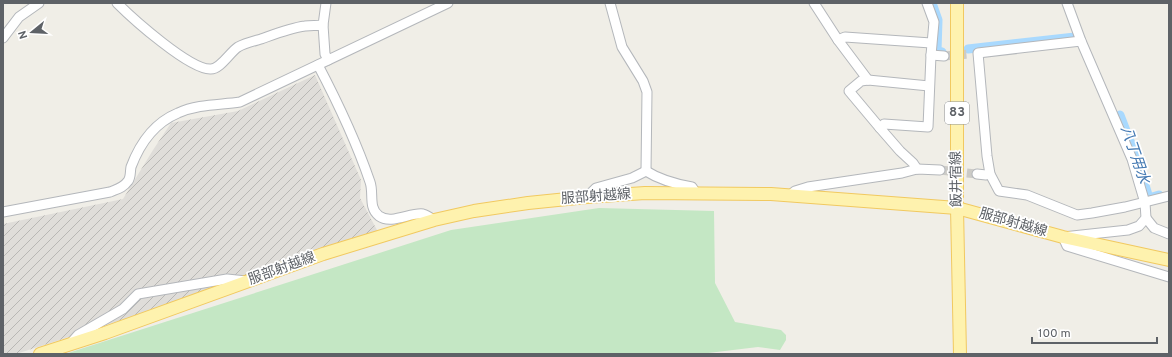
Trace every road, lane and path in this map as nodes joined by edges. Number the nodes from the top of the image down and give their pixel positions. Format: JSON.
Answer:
{"nodes":[{"id":1,"x":39,"y":3,"type":"edge"},
{"id":2,"x":117,"y":3,"type":"edge"},
{"id":3,"x":326,"y":3,"type":"edge"},
{"id":4,"x":448,"y":3,"type":"edge"},
{"id":5,"x":610,"y":3,"type":"edge"},
{"id":6,"x":814,"y":3,"type":"edge"},
{"id":7,"x":927,"y":3,"type":"edge"},
{"id":8,"x":957,"y":3,"type":"edge"},
{"id":9,"x":1067,"y":3,"type":"edge"},
{"id":10,"x":323,"y":26,"type":"junction"},
{"id":11,"x":3,"y":38,"type":"edge"},
{"id":12,"x":838,"y":40,"type":"junction"},
{"id":13,"x":1081,"y":41,"type":"junction"},
{"id":14,"x":932,"y":43,"type":"junction"},
{"id":15,"x":931,"y":55,"type":"junction"},
{"id":16,"x":944,"y":56,"type":"tunnel mouth"},
{"id":17,"x":328,"y":60,"type":"junction"},
{"id":18,"x":318,"y":65,"type":"junction"},
{"id":19,"x":868,"y":80,"type":"junction"},
{"id":20,"x":929,"y":86,"type":"junction"},
{"id":21,"x":880,"y":128,"type":"junction"},
{"id":22,"x":917,"y":169,"type":"junction"},
{"id":23,"x":940,"y":170,"type":"tunnel mouth"},
{"id":24,"x":646,"y":171,"type":"junction"},
{"id":25,"x":977,"y":174,"type":"tunnel mouth"},
{"id":26,"x":990,"y":174,"type":"junction"},
{"id":27,"x":696,"y":193,"type":"junction"},
{"id":28,"x":790,"y":195,"type":"junction"},
{"id":29,"x":1169,"y":196,"type":"edge"},
{"id":30,"x":586,"y":197,"type":"junction"},
{"id":31,"x":1145,"y":203,"type":"junction"},
{"id":32,"x":958,"y":208,"type":"junction"},
{"id":33,"x":3,"y":212,"type":"edge"},
{"id":34,"x":1146,"y":218,"type":"junction"},
{"id":35,"x":434,"y":220,"type":"junction"},
{"id":36,"x":1169,"y":234,"type":"edge"},
{"id":37,"x":1063,"y":237,"type":"junction"},
{"id":38,"x":1169,"y":260,"type":"edge"},
{"id":39,"x":1169,"y":277,"type":"edge"},
{"id":40,"x":248,"y":281,"type":"junction"},
{"id":41,"x":69,"y":345,"type":"junction"},
{"id":42,"x":40,"y":354,"type":"edge"},
{"id":43,"x":960,"y":354,"type":"edge"}],
"edges":[{"from":1,"to":11,"type":"street"},
{"from":2,"to":10,"type":"street"},
{"from":3,"to":10,"type":"street"},
{"from":4,"to":17,"type":"street"},
{"from":5,"to":24,"type":"street"},
{"from":6,"to":12,"type":"street"},
{"from":7,"to":14,"type":"street"},
{"from":8,"to":32,"type":"main road","name":"飯井宿線","number":"83"},
{"from":9,"to":13,"type":"street"},
{"from":10,"to":17,"type":"street"},
{"from":12,"to":14,"type":"street"},
{"from":12,"to":19,"type":"street"},
{"from":13,"to":26,"type":"street"},
{"from":13,"to":31,"type":"street"},
{"from":14,"to":15,"type":"street"},
{"from":15,"to":16,"type":"street"},
{"from":15,"to":20,"type":"street"},
{"from":17,"to":18,"type":"street"},
{"from":18,"to":33,"type":"street"},
{"from":18,"to":35,"type":"street"},
{"from":19,"to":20,"type":"street"},
{"from":19,"to":21,"type":"street"},
{"from":20,"to":21,"type":"street"},
{"from":21,"to":22,"type":"street"},
{"from":22,"to":23,"type":"street"},
{"from":22,"to":28,"type":"street"},
{"from":24,"to":27,"type":"street"},
{"from":24,"to":30,"type":"street"},
{"from":25,"to":26,"type":"street"},
{"from":26,"to":31,"type":"street"},
{"from":27,"to":28,"type":"main road","name":"服部射越線"},
{"from":27,"to":30,"type":"main road","name":"服部射越線"},
{"from":28,"to":32,"type":"main road","name":"服部射越線"},
{"from":29,"to":31,"type":"street"},
{"from":30,"to":35,"type":"main road","name":"服部射越線"},
{"from":31,"to":34,"type":"street"},
{"from":32,"to":37,"type":"main road","name":"服部射越線"},
{"from":32,"to":43,"type":"main road","name":"飯井宿線","number":"83"},
{"from":34,"to":36,"type":"street"},
{"from":34,"to":37,"type":"street"},
{"from":35,"to":40,"type":"main road","name":"服部射越線"},
{"from":37,"to":38,"type":"main road","name":"服部射越線"},
{"from":37,"to":39,"type":"street"},
{"from":40,"to":41,"type":"main road","name":"服部射越線"},
{"from":40,"to":41,"type":"street"},
{"from":41,"to":42,"type":"main road","name":"服部射越線"}]}
